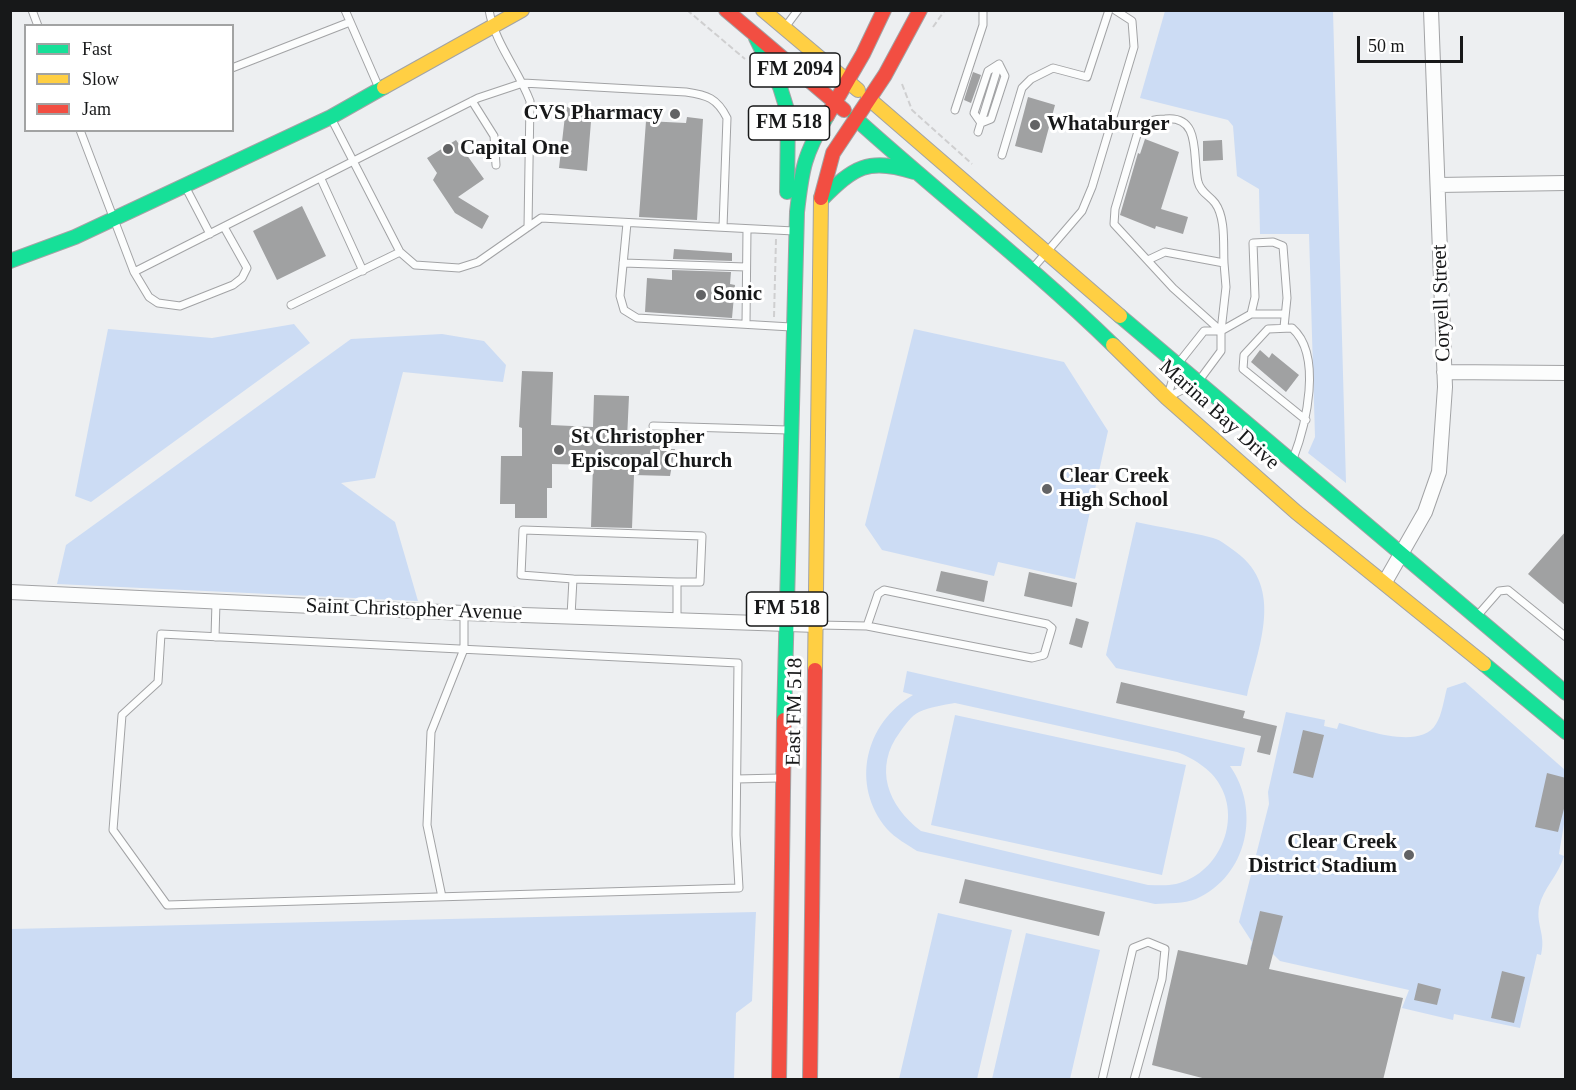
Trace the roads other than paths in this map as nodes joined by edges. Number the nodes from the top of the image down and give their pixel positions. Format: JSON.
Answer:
{"nodes":[{"id":1,"x":345,"y":10,"type":"edge"},
{"id":2,"x":489,"y":10,"type":"edge"},
{"id":3,"x":522,"y":10,"type":"edge"},
{"id":4,"x":726,"y":10,"type":"edge"},
{"id":5,"x":763,"y":10,"type":"edge"},
{"id":6,"x":798,"y":10,"type":"edge"},
{"id":7,"x":884,"y":10,"type":"edge"},
{"id":8,"x":920,"y":10,"type":"edge"},
{"id":9,"x":983,"y":10,"type":"edge"},
{"id":10,"x":1109,"y":10,"type":"edge"},
{"id":11,"x":1115,"y":10,"type":"edge"},
{"id":12,"x":1431,"y":10,"type":"edge"},
{"id":13,"x":350,"y":22,"type":"junction"},
{"id":14,"x":492,"y":28,"type":"junction"},
{"id":15,"x":784,"y":28,"type":"junction"},
{"id":16,"x":756,"y":38,"type":"junction"},
{"id":17,"x":234,"y":67,"type":"edge"},
{"id":18,"x":847,"y":81,"type":"junction"},
{"id":19,"x":523,"y":83,"type":"junction"},
{"id":20,"x":381,"y":91,"type":"junction"},
{"id":21,"x":868,"y":98,"type":"junction"},
{"id":22,"x":472,"y":101,"type":"junction"},
{"id":23,"x":833,"y":102,"type":"junction"},
{"id":24,"x":955,"y":110,"type":"dead end"},
{"id":25,"x":331,"y":117,"type":"junction"},
{"id":26,"x":855,"y":118,"type":"junction"},
{"id":27,"x":981,"y":123,"type":"junction"},
{"id":28,"x":81,"y":132,"type":"edge"},
{"id":29,"x":978,"y":132,"type":"dead end"},
{"id":30,"x":1002,"y":155,"type":"dead end"},
{"id":31,"x":354,"y":162,"type":"junction"},
{"id":32,"x":496,"y":165,"type":"dead end"},
{"id":33,"x":914,"y":172,"type":"junction"},
{"id":34,"x":321,"y":179,"type":"junction"},
{"id":35,"x":1566,"y":183,"type":"edge"},
{"id":36,"x":185,"y":185,"type":"junction"},
{"id":37,"x":1438,"y":185,"type":"junction"},
{"id":38,"x":821,"y":200,"type":"junction"},
{"id":39,"x":797,"y":212,"type":"junction"},
{"id":40,"x":115,"y":218,"type":"junction"},
{"id":41,"x":627,"y":223,"type":"junction"},
{"id":42,"x":528,"y":226,"type":"junction"},
{"id":43,"x":224,"y":227,"type":"junction"},
{"id":44,"x":723,"y":227,"type":"junction"},
{"id":45,"x":747,"y":229,"type":"junction"},
{"id":46,"x":796,"y":231,"type":"junction"},
{"id":47,"x":210,"y":234,"type":"junction"},
{"id":48,"x":1047,"y":250,"type":"junction"},
{"id":49,"x":400,"y":252,"type":"junction"},
{"id":50,"x":10,"y":261,"type":"edge"},
{"id":51,"x":1148,"y":261,"type":"junction"},
{"id":52,"x":623,"y":262,"type":"junction"},
{"id":53,"x":1224,"y":262,"type":"junction"},
{"id":54,"x":746,"y":267,"type":"junction"},
{"id":55,"x":1031,"y":270,"type":"junction"},
{"id":56,"x":363,"y":271,"type":"junction"},
{"id":57,"x":134,"y":272,"type":"junction"},
{"id":58,"x":291,"y":305,"type":"dead end"},
{"id":59,"x":1251,"y":314,"type":"junction"},
{"id":60,"x":1285,"y":314,"type":"junction"},
{"id":61,"x":746,"y":324,"type":"junction"},
{"id":62,"x":794,"y":327,"type":"junction"},
{"id":63,"x":1284,"y":327,"type":"junction"},
{"id":64,"x":1221,"y":331,"type":"junction"},
{"id":65,"x":1177,"y":364,"type":"junction"},
{"id":66,"x":1444,"y":372,"type":"junction"},
{"id":67,"x":1566,"y":373,"type":"edge"},
{"id":68,"x":1198,"y":382,"type":"junction"},
{"id":69,"x":1167,"y":398,"type":"junction"},
{"id":70,"x":1306,"y":420,"type":"junction"},
{"id":71,"x":653,"y":426,"type":"dead end"},
{"id":72,"x":791,"y":430,"type":"junction"},
{"id":73,"x":1292,"y":461,"type":"junction"},
{"id":74,"x":1401,"y":554,"type":"junction"},
{"id":75,"x":573,"y":579,"type":"junction"},
{"id":76,"x":677,"y":582,"type":"junction"},
{"id":77,"x":1385,"y":582,"type":"junction"},
{"id":78,"x":10,"y":592,"type":"edge"},
{"id":79,"x":216,"y":602,"type":"junction"},
{"id":80,"x":464,"y":613,"type":"junction"},
{"id":81,"x":571,"y":616,"type":"junction"},
{"id":82,"x":1476,"y":617,"type":"junction"},
{"id":83,"x":677,"y":620,"type":"junction"},
{"id":84,"x":786,"y":624,"type":"junction"},
{"id":85,"x":817,"y":625,"type":"junction"},
{"id":86,"x":867,"y":626,"type":"junction"},
{"id":87,"x":215,"y":637,"type":"junction"},
{"id":88,"x":1566,"y":637,"type":"edge"},
{"id":89,"x":464,"y":649,"type":"junction"},
{"id":90,"x":1566,"y":693,"type":"edge"},
{"id":91,"x":1566,"y":732,"type":"edge"},
{"id":92,"x":798,"y":777,"type":"junction"},
{"id":93,"x":737,"y":779,"type":"junction"},
{"id":94,"x":442,"y":897,"type":"junction"},
{"id":95,"x":778,"y":1080,"type":"edge"},
{"id":96,"x":810,"y":1080,"type":"edge"},
{"id":97,"x":1102,"y":1080,"type":"edge"},
{"id":98,"x":1134,"y":1080,"type":"edge"}],
"edges":[{"from":1,"to":13,"type":"lane"},
{"from":2,"to":14,"type":"lane"},
{"from":3,"to":14,"type":"main road"},
{"from":4,"to":16,"type":"main road","number":"FM 518"},
{"from":5,"to":15,"type":"main road","number":"FM 518"},
{"from":6,"to":15,"type":"lane"},
{"from":7,"to":18,"type":"main road","name":"East FM 518"},
{"from":8,"to":21,"type":"main road"},
{"from":9,"to":24,"type":"lane"},
{"from":10,"to":30,"type":"lane"},
{"from":11,"to":48,"type":"lane"},
{"from":12,"to":37,"type":"street","name":"Coryell Street"},
{"from":13,"to":17,"type":"lane"},
{"from":13,"to":20,"type":"lane"},
{"from":14,"to":19,"type":"lane"},
{"from":14,"to":20,"type":"main road"},
{"from":15,"to":18,"type":"main road","number":"FM 518"},
{"from":16,"to":23,"type":"main road","number":"FM 2094"},
{"from":16,"to":39,"type":"main road","number":"FM 518"},
{"from":18,"to":21,"type":"main road","number":"FM 518"},
{"from":18,"to":23,"type":"main road","name":"East FM 518"},
{"from":19,"to":22,"type":"lane"},
{"from":19,"to":42,"type":"lane"},
{"from":19,"to":44,"type":"lane"},
{"from":20,"to":25,"type":"main road"},
{"from":21,"to":26,"type":"main road","number":"FM 518"},
{"from":21,"to":48,"type":"main road","name":"Marina Bay Drive","number":"FM 2094"},
{"from":22,"to":31,"type":"lane"},
{"from":22,"to":32,"type":"lane"},
{"from":23,"to":26,"type":"main road","number":"FM 2094"},
{"from":23,"to":39,"type":"main road","name":"East FM 518"},
{"from":25,"to":31,"type":"lane"},
{"from":25,"to":36,"type":"main road"},
{"from":26,"to":33,"type":"main road","name":"Marina Bay Drive","number":"FM 2094"},
{"from":26,"to":38,"type":"main road","number":"FM 518"},
{"from":27,"to":27,"type":"lane"},
{"from":27,"to":29,"type":"lane"},
{"from":28,"to":40,"type":"lane"},
{"from":31,"to":34,"type":"lane"},
{"from":31,"to":49,"type":"lane"},
{"from":33,"to":38,"type":"main road"},
{"from":33,"to":55,"type":"main road","name":"Marina Bay Drive","number":"FM 2094"},
{"from":34,"to":43,"type":"lane"},
{"from":34,"to":56,"type":"lane"},
{"from":35,"to":37,"type":"street"},
{"from":36,"to":40,"type":"main road"},
{"from":36,"to":47,"type":"lane"},
{"from":37,"to":66,"type":"street","name":"Coryell Street"},
{"from":38,"to":85,"type":"main road","name":"East FM 518","number":"FM 518"},
{"from":39,"to":46,"type":"main road","name":"East FM 518","number":"FM 518"},
{"from":40,"to":50,"type":"main road"},
{"from":40,"to":57,"type":"lane"},
{"from":41,"to":42,"type":"lane"},
{"from":41,"to":44,"type":"lane"},
{"from":41,"to":52,"type":"lane"},
{"from":42,"to":49,"type":"lane"},
{"from":43,"to":47,"type":"lane"},
{"from":43,"to":57,"type":"lane"},
{"from":44,"to":45,"type":"lane"},
{"from":45,"to":46,"type":"lane"},
{"from":45,"to":54,"type":"lane"},
{"from":46,"to":62,"type":"main road","name":"East FM 518","number":"FM 518"},
{"from":47,"to":57,"type":"lane"},
{"from":48,"to":55,"type":"lane"},
{"from":48,"to":65,"type":"main road","name":"Marina Bay Drive","number":"FM 2094"},
{"from":49,"to":56,"type":"lane"},
{"from":51,"to":53,"type":"lane"},
{"from":51,"to":53,"type":"lane"},
{"from":51,"to":64,"type":"lane"},
{"from":52,"to":54,"type":"lane"},
{"from":52,"to":61,"type":"lane"},
{"from":53,"to":64,"type":"lane"},
{"from":54,"to":61,"type":"lane"},
{"from":55,"to":69,"type":"main road","name":"Marina Bay Drive","number":"FM 2094"},
{"from":56,"to":58,"type":"lane"},
{"from":59,"to":60,"type":"lane"},
{"from":59,"to":60,"type":"lane"},
{"from":59,"to":64,"type":"lane"},
{"from":60,"to":63,"type":"lane"},
{"from":61,"to":62,"type":"lane"},
{"from":62,"to":72,"type":"main road","name":"East FM 518","number":"FM 518"},
{"from":63,"to":70,"type":"lane"},
{"from":63,"to":70,"type":"lane"},
{"from":64,"to":65,"type":"lane"},
{"from":64,"to":68,"type":"lane"},
{"from":65,"to":68,"type":"main road","name":"Marina Bay Drive","number":"FM 2094"},
{"from":65,"to":69,"type":"lane"},
{"from":66,"to":67,"type":"street"},
{"from":66,"to":74,"type":"street","name":"Coryell Street"},
{"from":68,"to":69,"type":"lane"},
{"from":68,"to":73,"type":"main road","name":"Marina Bay Drive","number":"FM 2094"},
{"from":69,"to":77,"type":"main road","name":"Marina Bay Drive","number":"FM 2094"},
{"from":70,"to":73,"type":"lane"},
{"from":71,"to":72,"type":"lane"},
{"from":72,"to":84,"type":"main road","name":"East FM 518","number":"FM 518"},
{"from":73,"to":74,"type":"main road","name":"Marina Bay Drive","number":"FM 2094"},
{"from":74,"to":77,"type":"street","name":"Coryell Street"},
{"from":74,"to":82,"type":"main road","name":"Marina Bay Drive","number":"FM 2094"},
{"from":75,"to":76,"type":"lane"},
{"from":75,"to":76,"type":"lane"},
{"from":75,"to":81,"type":"lane"},
{"from":76,"to":83,"type":"lane"},
{"from":77,"to":91,"type":"main road","name":"Marina Bay Drive","number":"FM 2094"},
{"from":78,"to":79,"type":"street","name":"Saint Christopher Avenue"},
{"from":79,"to":80,"type":"street","name":"Saint Christopher Avenue"},
{"from":79,"to":87,"type":"lane"},
{"from":80,"to":81,"type":"street","name":"Saint Christopher Avenue"},
{"from":80,"to":89,"type":"lane"},
{"from":81,"to":83,"type":"street","name":"Saint Christopher Avenue"},
{"from":82,"to":88,"type":"lane"},
{"from":82,"to":90,"type":"main road","name":"Marina Bay Drive","number":"FM 2094"},
{"from":83,"to":84,"type":"street","name":"Saint Christopher Avenue"},
{"from":84,"to":85,"type":"street","name":"Saint Christopher Avenue"},
{"from":84,"to":92,"type":"main road","name":"East FM 518","number":"FM 518"},
{"from":85,"to":86,"type":"lane"},
{"from":85,"to":92,"type":"main road","name":"East FM 518","number":"FM 518"},
{"from":86,"to":86,"type":"lane"},
{"from":87,"to":89,"type":"lane"},
{"from":87,"to":94,"type":"lane"},
{"from":89,"to":93,"type":"lane"},
{"from":89,"to":94,"type":"lane"},
{"from":92,"to":93,"type":"lane"},
{"from":92,"to":95,"type":"main road","name":"East FM 518","number":"FM 518"},
{"from":92,"to":96,"type":"main road","name":"East FM 518","number":"FM 518"},
{"from":93,"to":94,"type":"lane"},
{"from":97,"to":98,"type":"lane"}]}
